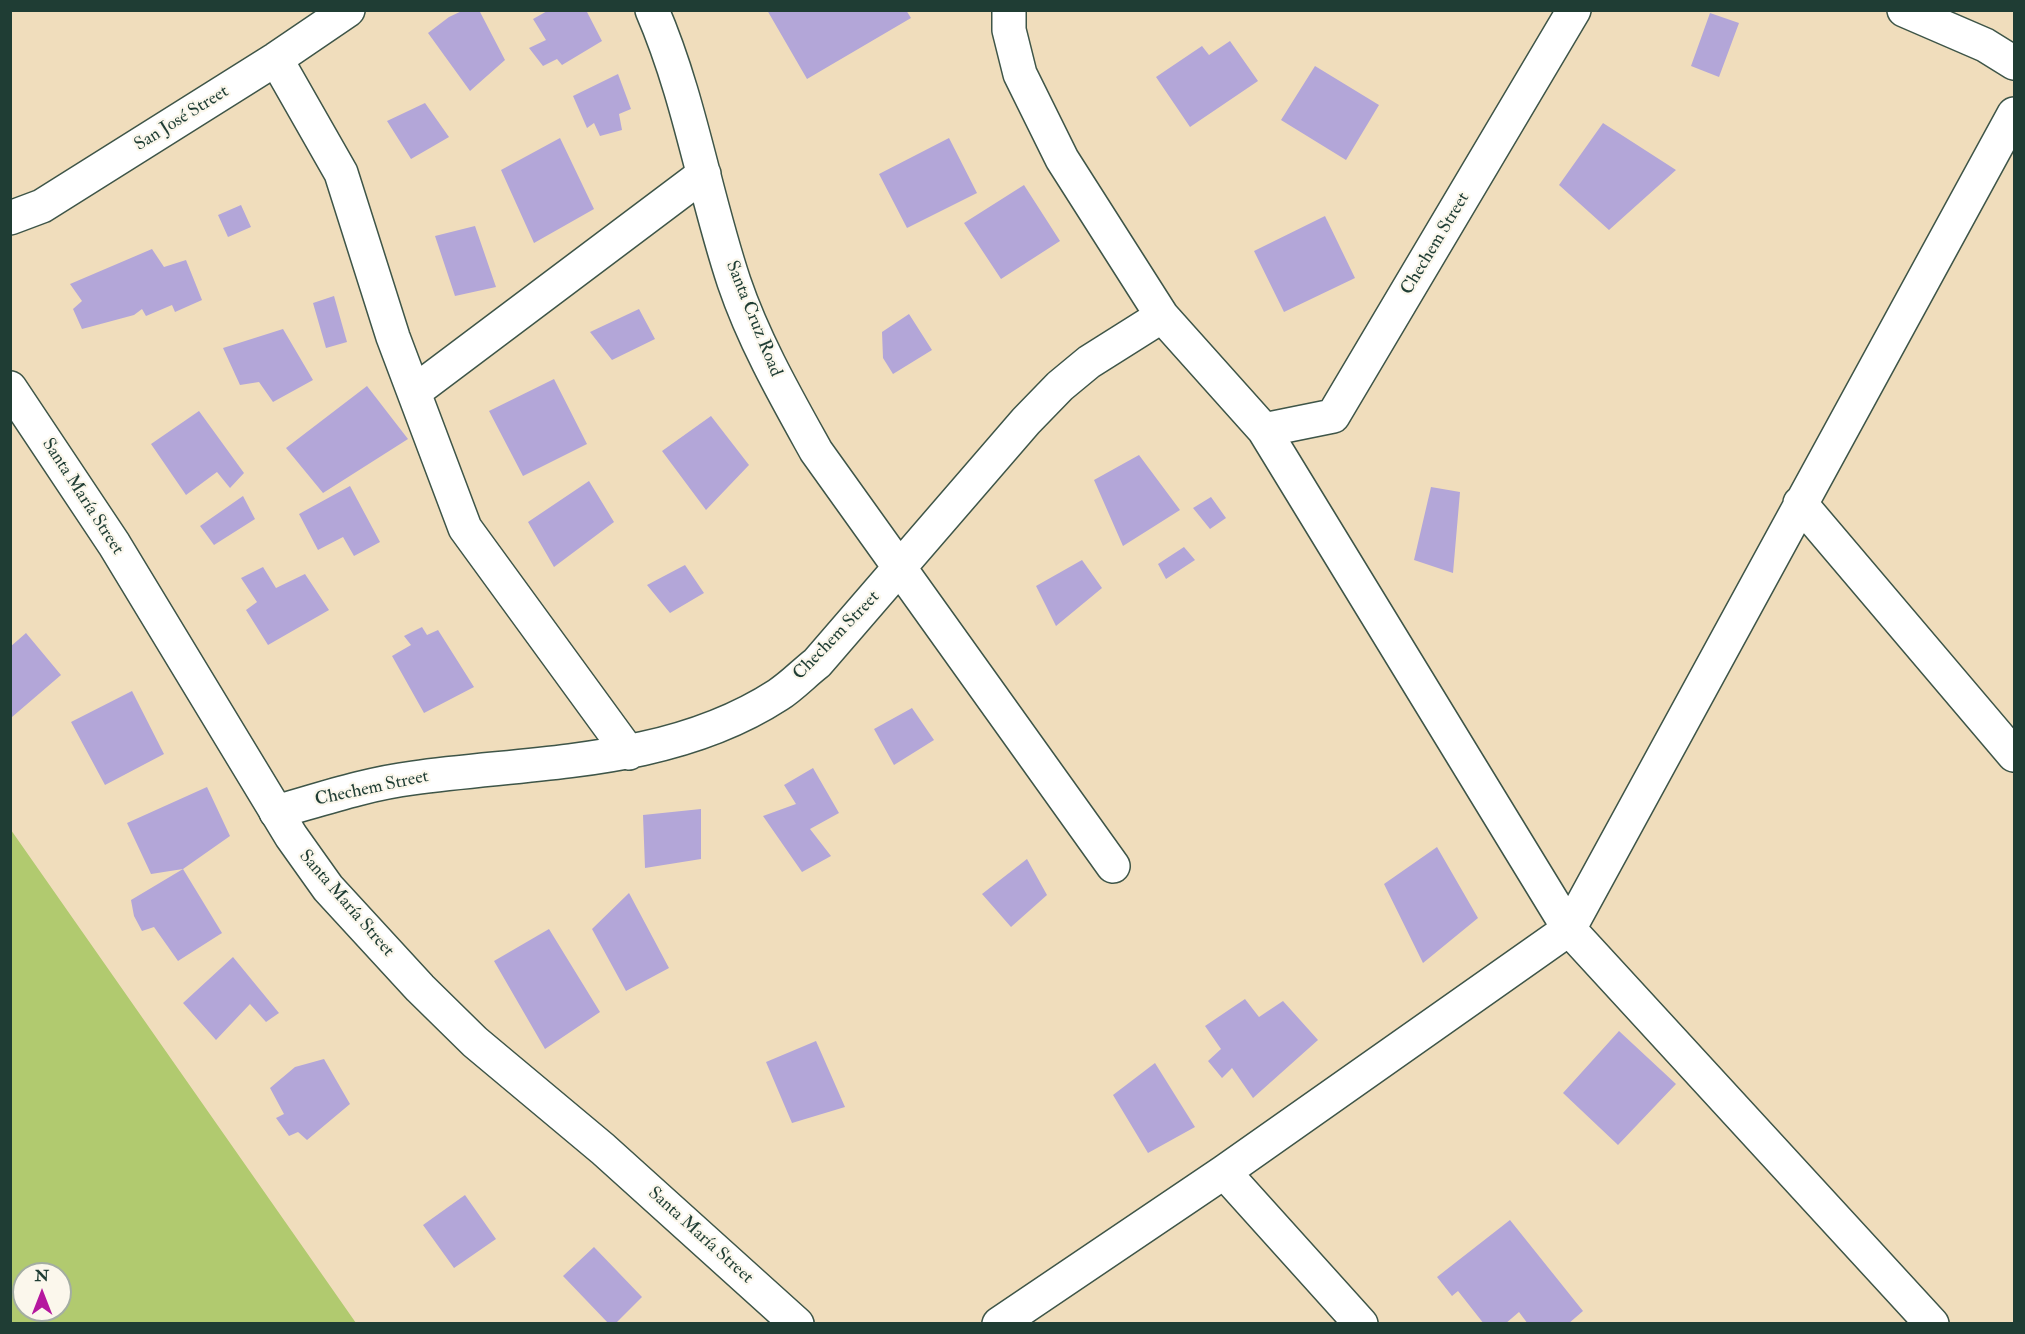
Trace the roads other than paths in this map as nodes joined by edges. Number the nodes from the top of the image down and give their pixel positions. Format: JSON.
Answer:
{"nodes":[{"id":1,"x":348,"y":10,"type":"edge"},
{"id":2,"x":652,"y":10,"type":"edge"},
{"id":3,"x":1009,"y":10,"type":"edge"},
{"id":4,"x":1574,"y":10,"type":"edge"},
{"id":5,"x":1904,"y":10,"type":"edge"},
{"id":6,"x":276,"y":59,"type":"junction"},
{"id":7,"x":2014,"y":63,"type":"edge"},
{"id":8,"x":2014,"y":114,"type":"edge"},
{"id":9,"x":704,"y":174,"type":"junction"},
{"id":10,"x":10,"y":218,"type":"edge"},
{"id":11,"x":1162,"y":316,"type":"junction"},
{"id":12,"x":10,"y":388,"type":"edge"},
{"id":13,"x":414,"y":392,"type":"junction"},
{"id":14,"x":1264,"y":430,"type":"junction"},
{"id":15,"x":1800,"y":503,"type":"junction"},
{"id":16,"x":902,"y":567,"type":"junction"},
{"id":17,"x":629,"y":753,"type":"junction"},
{"id":18,"x":2014,"y":755,"type":"edge"},
{"id":19,"x":276,"y":812,"type":"junction"},
{"id":20,"x":1113,"y":866,"type":"dead end"},
{"id":21,"x":1569,"y":929,"type":"junction"},
{"id":22,"x":1224,"y":1172,"type":"junction"},
{"id":23,"x":797,"y":1323,"type":"edge"},
{"id":24,"x":999,"y":1323,"type":"edge"},
{"id":25,"x":1361,"y":1323,"type":"edge"},
{"id":26,"x":1932,"y":1323,"type":"edge"}],
"edges":[{"from":1,"to":6,"type":"street","name":"San José Street"},
{"from":2,"to":9,"type":"street","name":"Santa Cruz Road"},
{"from":3,"to":11,"type":"street"},
{"from":4,"to":14,"type":"street","name":"Chechem Street"},
{"from":5,"to":7,"type":"street"},
{"from":6,"to":10,"type":"street","name":"San José Street"},
{"from":6,"to":13,"type":"street"},
{"from":8,"to":15,"type":"street"},
{"from":9,"to":13,"type":"street"},
{"from":9,"to":16,"type":"street","name":"Santa Cruz Road"},
{"from":11,"to":14,"type":"street"},
{"from":11,"to":16,"type":"street","name":"Chechem Street"},
{"from":12,"to":19,"type":"street","name":"Santa María Street"},
{"from":13,"to":17,"type":"street"},
{"from":14,"to":21,"type":"street"},
{"from":15,"to":18,"type":"street"},
{"from":15,"to":21,"type":"street"},
{"from":16,"to":17,"type":"street","name":"Chechem Street"},
{"from":16,"to":20,"type":"street","name":"Santa Cruz Road"},
{"from":17,"to":19,"type":"street","name":"Chechem Street"},
{"from":19,"to":23,"type":"street","name":"Santa María Street"},
{"from":21,"to":22,"type":"street"},
{"from":21,"to":26,"type":"street"},
{"from":22,"to":24,"type":"street"},
{"from":22,"to":25,"type":"street"}]}
